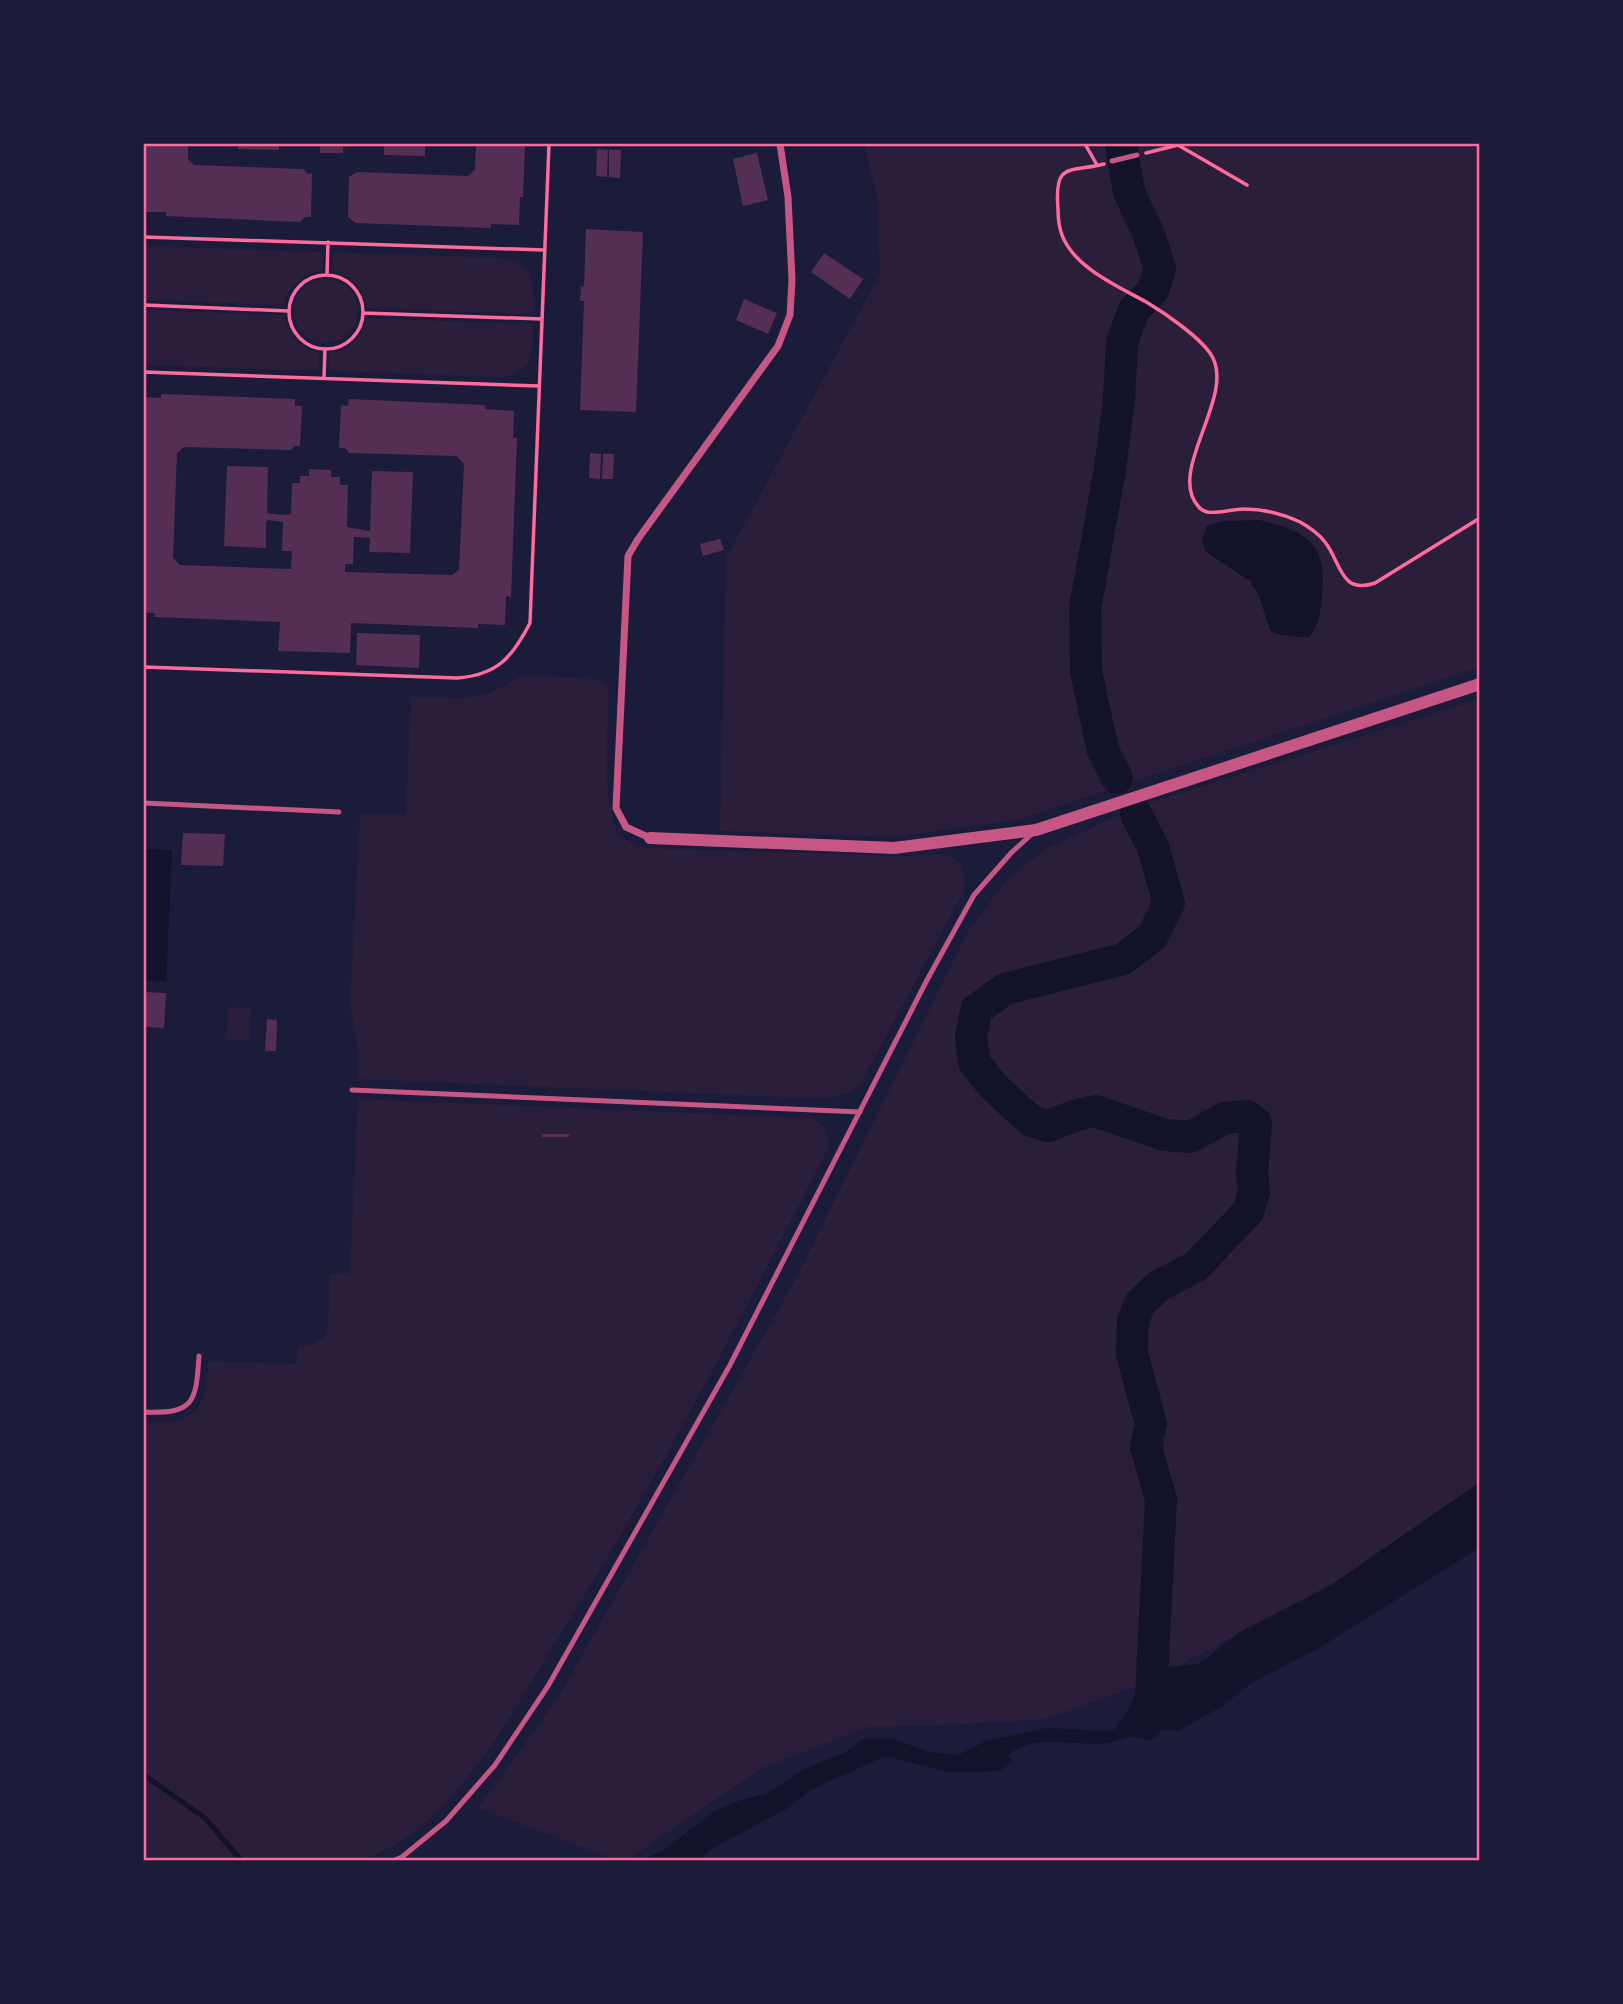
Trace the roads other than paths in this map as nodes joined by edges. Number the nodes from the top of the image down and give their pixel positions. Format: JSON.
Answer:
{"nodes":[{"id":1,"x":780,"y":144,"type":"edge"},
{"id":2,"x":1137,"y":155,"type":"road end"},
{"id":3,"x":1112,"y":161,"type":"road end"},
{"id":4,"x":1479,"y":684,"type":"edge"},
{"id":5,"x":144,"y":803,"type":"edge"},
{"id":6,"x":339,"y":812,"type":"dead end"},
{"id":7,"x":1036,"y":830,"type":"junction"},
{"id":8,"x":650,"y":838,"type":"joint"},
{"id":9,"x":352,"y":1090,"type":"dead end"},
{"id":10,"x":860,"y":1112,"type":"junction"},
{"id":11,"x":199,"y":1356,"type":"dead end"},
{"id":12,"x":144,"y":1412,"type":"edge"},
{"id":13,"x":395,"y":1860,"type":"edge"}],
"edges":[{"from":1,"to":8,"type":"street"},
{"from":2,"to":3,"type":"lane"},
{"from":4,"to":7,"type":"street"},
{"from":5,"to":6,"type":"lane"},
{"from":7,"to":8,"type":"street"},
{"from":7,"to":10,"type":"lane"},
{"from":9,"to":10,"type":"lane"},
{"from":10,"to":13,"type":"lane"},
{"from":11,"to":12,"type":"lane"}]}
